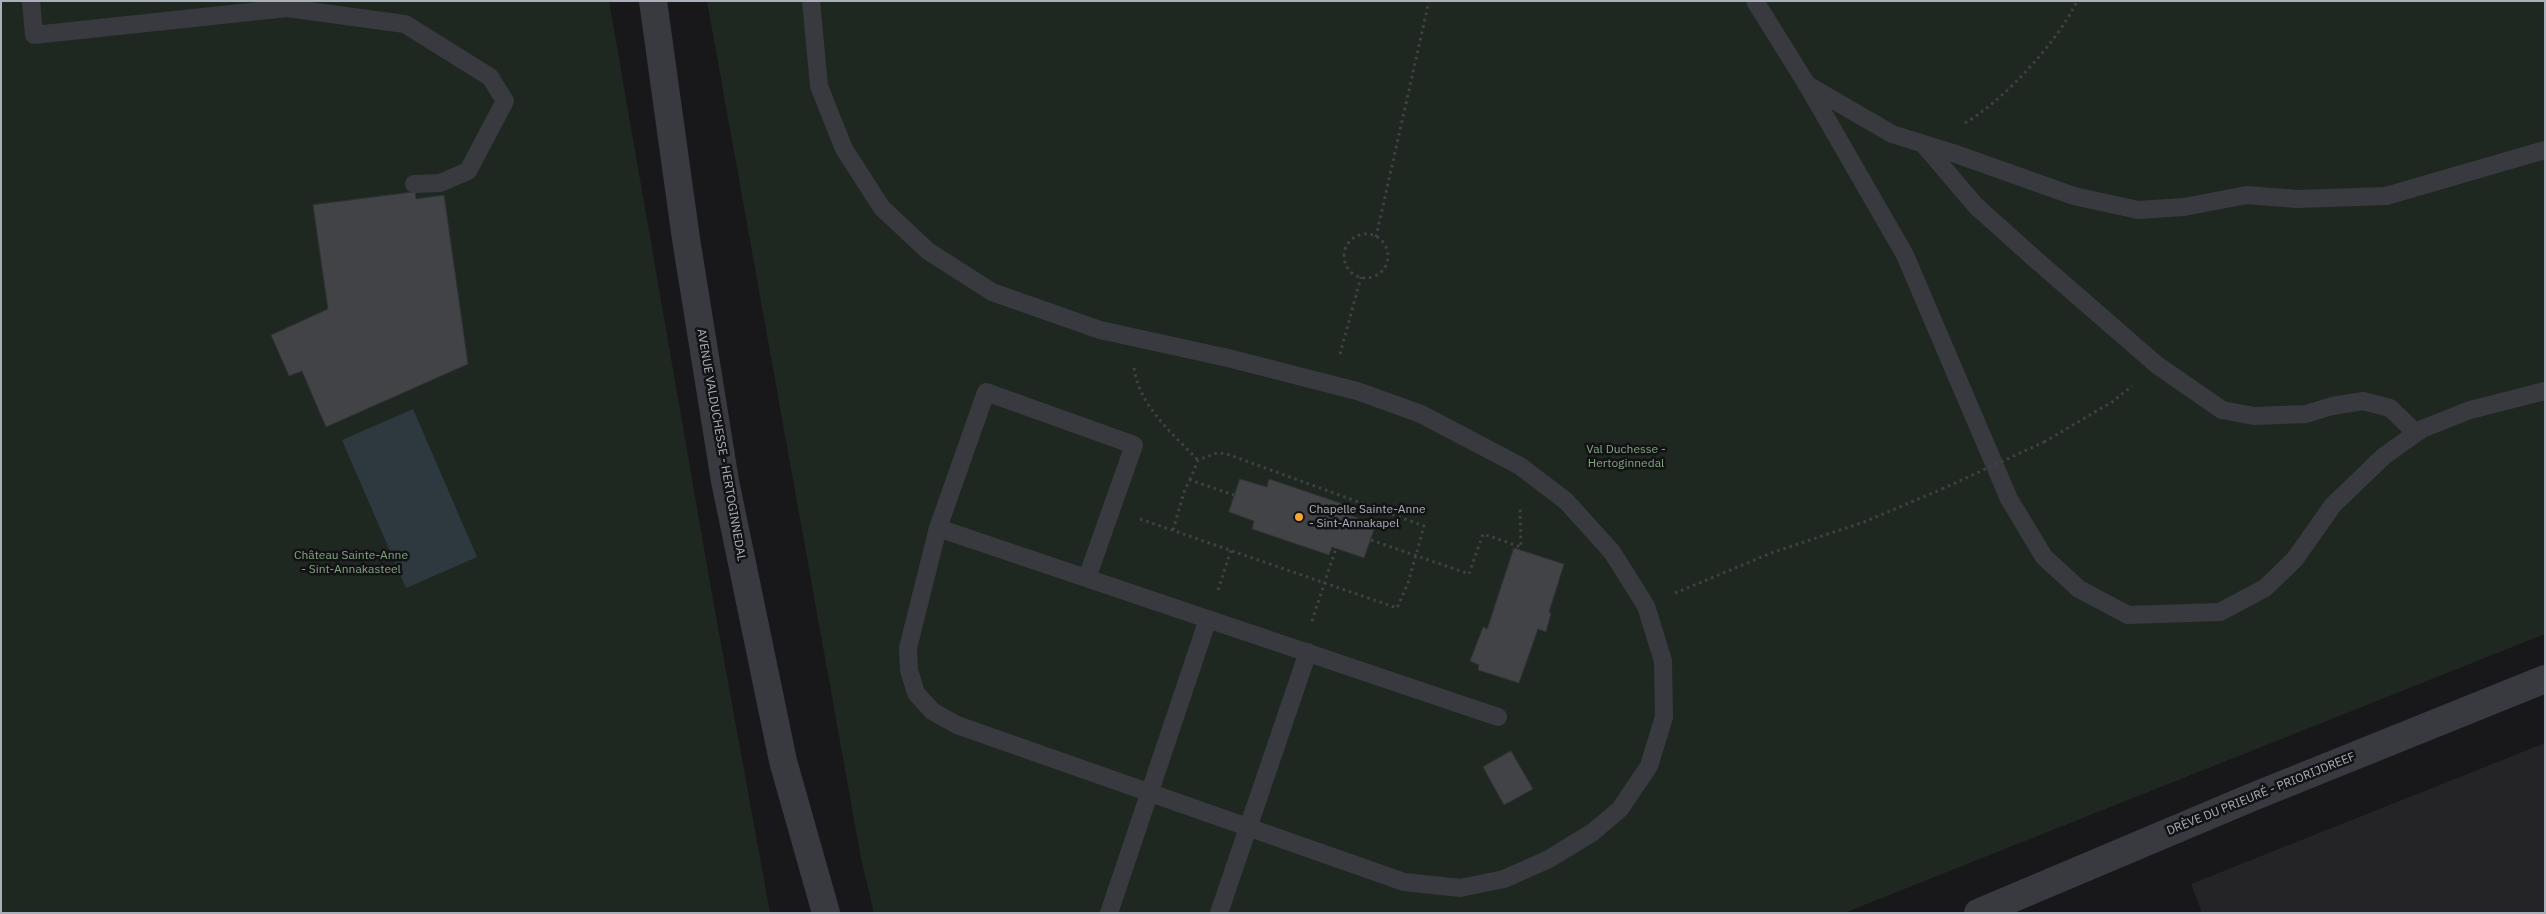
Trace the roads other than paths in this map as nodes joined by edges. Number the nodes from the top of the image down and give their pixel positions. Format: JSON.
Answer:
{"nodes":[{"id":1,"x":30,"y":1,"type":"edge"},
{"id":2,"x":653,"y":1,"type":"edge"},
{"id":3,"x":811,"y":1,"type":"edge"},
{"id":4,"x":1755,"y":1,"type":"edge"},
{"id":5,"x":287,"y":5,"type":"edge"},
{"id":6,"x":1806,"y":83,"type":"junction"},
{"id":7,"x":1924,"y":145,"type":"junction"},
{"id":8,"x":2545,"y":150,"type":"edge"},
{"id":9,"x":414,"y":184,"type":"dead end"},
{"id":10,"x":2545,"y":391,"type":"edge"},
{"id":11,"x":2416,"y":432,"type":"junction"},
{"id":12,"x":938,"y":528,"type":"junction"},
{"id":13,"x":1087,"y":578,"type":"junction"},
{"id":14,"x":1208,"y":619,"type":"junction"},
{"id":15,"x":1308,"y":652,"type":"junction"},
{"id":16,"x":2545,"y":679,"type":"edge"},
{"id":17,"x":1498,"y":717,"type":"dead end"},
{"id":18,"x":1149,"y":793,"type":"junction"},
{"id":19,"x":1248,"y":828,"type":"junction"},
{"id":20,"x":826,"y":913,"type":"edge"},
{"id":21,"x":1109,"y":913,"type":"edge"},
{"id":22,"x":1219,"y":913,"type":"edge"},
{"id":23,"x":1978,"y":913,"type":"edge"}],
"edges":[{"from":1,"to":5,"type":"lane"},
{"from":2,"to":20,"type":"street","name":"AVENUE VALDUCHESSE - HERTOGINNEDAL"},
{"from":3,"to":19,"type":"lane"},
{"from":4,"to":6,"type":"lane"},
{"from":5,"to":9,"type":"lane"},
{"from":6,"to":7,"type":"lane"},
{"from":6,"to":11,"type":"lane"},
{"from":7,"to":8,"type":"lane"},
{"from":7,"to":11,"type":"lane"},
{"from":10,"to":11,"type":"lane"},
{"from":12,"to":13,"type":"lane"},
{"from":12,"to":13,"type":"lane"},
{"from":12,"to":18,"type":"lane"},
{"from":13,"to":14,"type":"lane"},
{"from":14,"to":15,"type":"lane"},
{"from":14,"to":18,"type":"lane"},
{"from":15,"to":17,"type":"lane"},
{"from":15,"to":19,"type":"lane"},
{"from":16,"to":23,"type":"street","name":"DRÈVE DU PRIEURÉ - PRIORIJDREEF"},
{"from":18,"to":19,"type":"lane"},
{"from":18,"to":21,"type":"lane"},
{"from":19,"to":22,"type":"lane"}]}
